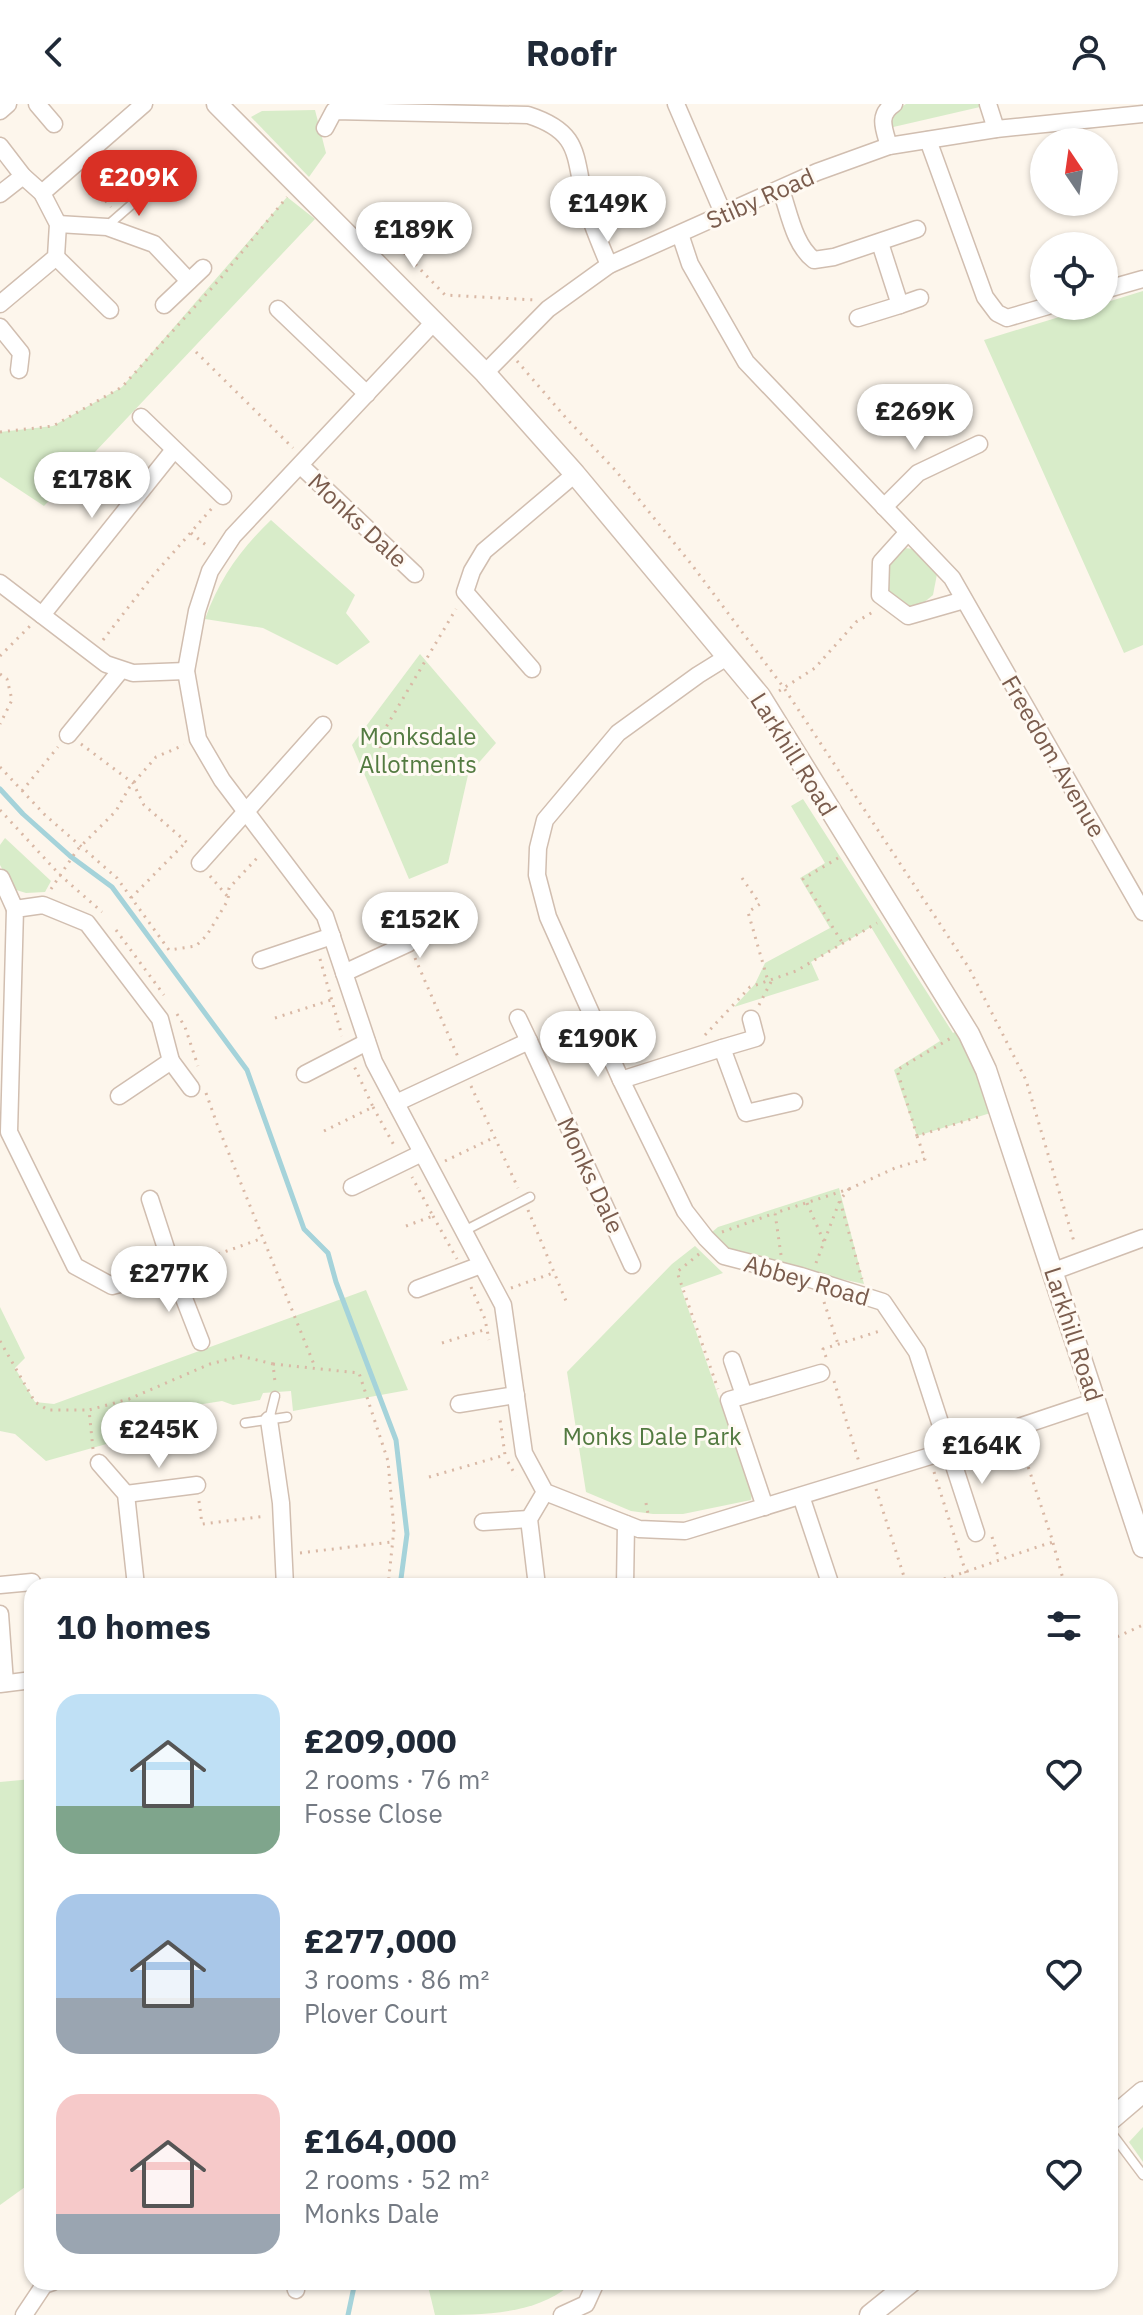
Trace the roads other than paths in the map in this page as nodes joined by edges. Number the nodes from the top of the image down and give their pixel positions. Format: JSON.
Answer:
{"nodes":[{"id":1,"x":8,"y":104,"type":"edge"},
{"id":2,"x":37,"y":104,"type":"edge"},
{"id":3,"x":144,"y":104,"type":"edge"},
{"id":4,"x":217,"y":104,"type":"edge"},
{"id":5,"x":676,"y":104,"type":"edge"},
{"id":6,"x":894,"y":104,"type":"edge"},
{"id":7,"x":988,"y":104,"type":"edge"},
{"id":8,"x":477,"y":108,"type":"edge"},
{"id":9,"x":0,"y":111,"type":"edge"},
{"id":10,"x":1143,"y":114,"type":"edge"},
{"id":11,"x":54,"y":124,"type":"dead end"},
{"id":12,"x":325,"y":128,"type":"dead end"},
{"id":13,"x":996,"y":129,"type":"junction"},
{"id":14,"x":928,"y":140,"type":"junction"},
{"id":15,"x":0,"y":146,"type":"edge"},
{"id":16,"x":889,"y":146,"type":"junction"},
{"id":17,"x":170,"y":156,"type":"dead end"},
{"id":18,"x":178,"y":164,"type":"junction"},
{"id":19,"x":187,"y":172,"type":"dead end"},
{"id":20,"x":23,"y":176,"type":"junction"},
{"id":21,"x":781,"y":190,"type":"junction"},
{"id":22,"x":42,"y":193,"type":"junction"},
{"id":23,"x":0,"y":194,"type":"edge"},
{"id":24,"x":723,"y":213,"type":"junction"},
{"id":25,"x":113,"y":221,"type":"junction"},
{"id":26,"x":58,"y":224,"type":"junction"},
{"id":27,"x":917,"y":229,"type":"dead end"},
{"id":28,"x":680,"y":234,"type":"junction"},
{"id":29,"x":880,"y":243,"type":"junction"},
{"id":30,"x":56,"y":257,"type":"junction"},
{"id":31,"x":609,"y":265,"type":"junction"},
{"id":32,"x":203,"y":268,"type":"dead end"},
{"id":33,"x":1143,"y":279,"type":"edge"},
{"id":34,"x":189,"y":281,"type":"junction"},
{"id":35,"x":1118,"y":286,"type":"edge"},
{"id":36,"x":920,"y":298,"type":"dead end"},
{"id":37,"x":0,"y":304,"type":"edge"},
{"id":38,"x":164,"y":305,"type":"dead end"},
{"id":39,"x":900,"y":305,"type":"junction"},
{"id":40,"x":278,"y":309,"type":"dead end"},
{"id":41,"x":110,"y":310,"type":"dead end"},
{"id":42,"x":1030,"y":311,"type":"edge"},
{"id":43,"x":858,"y":318,"type":"dead end"},
{"id":44,"x":434,"y":322,"type":"junction"},
{"id":45,"x":0,"y":327,"type":"edge"},
{"id":46,"x":19,"y":370,"type":"dead end"},
{"id":47,"x":485,"y":373,"type":"junction"},
{"id":48,"x":367,"y":394,"type":"junction"},
{"id":49,"x":141,"y":417,"type":"dead end"},
{"id":50,"x":979,"y":444,"type":"dead end"},
{"id":51,"x":173,"y":451,"type":"junction"},
{"id":52,"x":303,"y":463,"type":"junction"},
{"id":53,"x":575,"y":474,"type":"junction"},
{"id":54,"x":223,"y":496,"type":"road end"},
{"id":55,"x":884,"y":507,"type":"junction"},
{"id":56,"x":908,"y":532,"type":"junction"},
{"id":57,"x":415,"y":574,"type":"dead end"},
{"id":58,"x":3,"y":590,"type":"edge"},
{"id":59,"x":964,"y":600,"type":"junction"},
{"id":60,"x":42,"y":615,"type":"junction"},
{"id":61,"x":727,"y":657,"type":"junction"},
{"id":62,"x":532,"y":669,"type":"dead end"},
{"id":63,"x":121,"y":670,"type":"junction"},
{"id":64,"x":186,"y":671,"type":"junction"},
{"id":65,"x":323,"y":725,"type":"dead end"},
{"id":66,"x":68,"y":735,"type":"road end"},
{"id":67,"x":247,"y":814,"type":"junction"},
{"id":68,"x":200,"y":863,"type":"road end"},
{"id":69,"x":1,"y":878,"type":"edge"},
{"id":70,"x":391,"y":902,"type":"dead end"},
{"id":71,"x":15,"y":909,"type":"junction"},
{"id":72,"x":1143,"y":912,"type":"edge"},
{"id":73,"x":332,"y":936,"type":"junction"},
{"id":74,"x":261,"y":960,"type":"dead end"},
{"id":75,"x":344,"y":973,"type":"junction"},
{"id":76,"x":518,"y":1018,"type":"dead end"},
{"id":77,"x":751,"y":1019,"type":"road end"},
{"id":78,"x":529,"y":1041,"type":"junction"},
{"id":79,"x":367,"y":1042,"type":"junction"},
{"id":80,"x":6,"y":1047,"type":"edge"},
{"id":81,"x":722,"y":1048,"type":"junction"},
{"id":82,"x":171,"y":1061,"type":"junction"},
{"id":83,"x":305,"y":1074,"type":"dead end"},
{"id":84,"x":621,"y":1080,"type":"junction"},
{"id":85,"x":191,"y":1088,"type":"dead end"},
{"id":86,"x":119,"y":1096,"type":"dead end"},
{"id":87,"x":794,"y":1102,"type":"dead end"},
{"id":88,"x":396,"y":1103,"type":"junction"},
{"id":89,"x":4,"y":1134,"type":"edge"},
{"id":90,"x":422,"y":1153,"type":"junction"},
{"id":91,"x":352,"y":1187,"type":"dead end"},
{"id":92,"x":150,"y":1199,"type":"dead end"},
{"id":93,"x":527,"y":1199,"type":"road end"},
{"id":94,"x":464,"y":1231,"type":"junction"},
{"id":95,"x":1143,"y":1238,"type":"edge"},
{"id":96,"x":481,"y":1265,"type":"junction"},
{"id":97,"x":632,"y":1265,"type":"dead end"},
{"id":98,"x":173,"y":1270,"type":"junction"},
{"id":99,"x":1054,"y":1271,"type":"junction"},
{"id":100,"x":417,"y":1289,"type":"dead end"},
{"id":101,"x":201,"y":1342,"type":"dead end"},
{"id":102,"x":732,"y":1360,"type":"dead end"},
{"id":103,"x":826,"y":1371,"type":"road end"},
{"id":104,"x":275,"y":1396,"type":"road end"},
{"id":105,"x":508,"y":1396,"type":"junction"},
{"id":106,"x":736,"y":1398,"type":"junction"},
{"id":107,"x":1096,"y":1401,"type":"junction"},
{"id":108,"x":459,"y":1404,"type":"dead end"},
{"id":109,"x":287,"y":1417,"type":"dead end"},
{"id":110,"x":269,"y":1420,"type":"junction"},
{"id":111,"x":245,"y":1423,"type":"dead end"},
{"id":112,"x":950,"y":1450,"type":"junction"},
{"id":113,"x":99,"y":1463,"type":"road end"},
{"id":114,"x":197,"y":1485,"type":"road end"},
{"id":115,"x":545,"y":1492,"type":"junction"},
{"id":116,"x":126,"y":1494,"type":"junction"},
{"id":117,"x":801,"y":1496,"type":"junction"},
{"id":118,"x":1135,"y":1498,"type":"edge"},
{"id":119,"x":765,"y":1507,"type":"junction"},
{"id":120,"x":529,"y":1519,"type":"junction"},
{"id":121,"x":483,"y":1522,"type":"dead end"},
{"id":122,"x":626,"y":1524,"type":"junction"},
{"id":123,"x":976,"y":1533,"type":"dead end"},
{"id":124,"x":1143,"y":1547,"type":"edge"},
{"id":125,"x":135,"y":1578,"type":"edge"},
{"id":126,"x":285,"y":1578,"type":"edge"},
{"id":127,"x":536,"y":1578,"type":"edge"},
{"id":128,"x":625,"y":1578,"type":"edge"},
{"id":129,"x":828,"y":1578,"type":"edge"},
{"id":130,"x":24,"y":1583,"type":"edge"},
{"id":131,"x":0,"y":1585,"type":"edge"},
{"id":132,"x":0,"y":1614,"type":"edge"},
{"id":133,"x":24,"y":1681,"type":"edge"},
{"id":134,"x":2,"y":1683,"type":"edge"},
{"id":135,"x":1143,"y":2092,"type":"edge"},
{"id":136,"x":1118,"y":2113,"type":"edge"},
{"id":137,"x":1118,"y":2142,"type":"edge"},
{"id":138,"x":1143,"y":2175,"type":"edge"},
{"id":139,"x":41,"y":2290,"type":"edge"},
{"id":140,"x":592,"y":2290,"type":"edge"},
{"id":141,"x":901,"y":2290,"type":"edge"},
{"id":142,"x":24,"y":2315,"type":"edge"},
{"id":143,"x":562,"y":2315,"type":"edge"},
{"id":144,"x":870,"y":2315,"type":"edge"}],
"edges":[{"from":1,"to":9,"type":"street"},
{"from":2,"to":11,"type":"street"},
{"from":3,"to":22,"type":"street"},
{"from":4,"to":44,"type":"street","name":"Larkhill Road"},
{"from":5,"to":24,"type":"street"},
{"from":6,"to":16,"type":"street"},
{"from":7,"to":13,"type":"street"},
{"from":8,"to":12,"type":"street"},
{"from":8,"to":31,"type":"street"},
{"from":10,"to":13,"type":"street","name":"Stiby Road"},
{"from":13,"to":14,"type":"street","name":"Stiby Road"},
{"from":14,"to":16,"type":"street","name":"Stiby Road"},
{"from":14,"to":42,"type":"street"},
{"from":15,"to":20,"type":"street"},
{"from":16,"to":21,"type":"street","name":"Stiby Road"},
{"from":17,"to":18,"type":"lane"},
{"from":18,"to":19,"type":"lane"},
{"from":18,"to":25,"type":"lane"},
{"from":20,"to":22,"type":"street"},
{"from":20,"to":23,"type":"street"},
{"from":21,"to":24,"type":"street","name":"Stiby Road"},
{"from":21,"to":29,"type":"street"},
{"from":22,"to":26,"type":"street"},
{"from":24,"to":28,"type":"street","name":"Stiby Road"},
{"from":25,"to":26,"type":"street"},
{"from":25,"to":34,"type":"street"},
{"from":26,"to":30,"type":"street"},
{"from":27,"to":29,"type":"street"},
{"from":28,"to":31,"type":"street","name":"Stiby Road"},
{"from":28,"to":55,"type":"street","name":"Freedom Avenue"},
{"from":29,"to":39,"type":"street"},
{"from":30,"to":37,"type":"street"},
{"from":30,"to":41,"type":"street"},
{"from":31,"to":47,"type":"street","name":"Stiby Road"},
{"from":32,"to":34,"type":"street"},
{"from":33,"to":35,"type":"street"},
{"from":34,"to":38,"type":"street"},
{"from":36,"to":39,"type":"street"},
{"from":39,"to":43,"type":"street"},
{"from":40,"to":48,"type":"street"},
{"from":44,"to":47,"type":"street","name":"Larkhill Road"},
{"from":44,"to":48,"type":"street","name":"Monks Dale"},
{"from":45,"to":46,"type":"street"},
{"from":47,"to":53,"type":"street","name":"Larkhill Road"},
{"from":48,"to":52,"type":"street","name":"Monks Dale"},
{"from":49,"to":51,"type":"street"},
{"from":50,"to":55,"type":"street"},
{"from":51,"to":54,"type":"street"},
{"from":51,"to":60,"type":"street"},
{"from":52,"to":57,"type":"street","name":"Monks Dale"},
{"from":52,"to":64,"type":"street","name":"Monks Dale"},
{"from":53,"to":61,"type":"street","name":"Larkhill Road"},
{"from":53,"to":62,"type":"street"},
{"from":55,"to":56,"type":"street","name":"Freedom Avenue"},
{"from":56,"to":59,"type":"street","name":"Freedom Avenue"},
{"from":56,"to":59,"type":"street"},
{"from":58,"to":60,"type":"street"},
{"from":59,"to":72,"type":"street","name":"Freedom Avenue"},
{"from":60,"to":63,"type":"street"},
{"from":61,"to":84,"type":"street","name":"Abbey Road"},
{"from":61,"to":99,"type":"street","name":"Larkhill Road"},
{"from":63,"to":64,"type":"street"},
{"from":63,"to":66,"type":"street"},
{"from":64,"to":67,"type":"street","name":"Monks Dale"},
{"from":65,"to":67,"type":"street"},
{"from":67,"to":68,"type":"street"},
{"from":67,"to":73,"type":"street","name":"Monks Dale"},
{"from":69,"to":71,"type":"street"},
{"from":70,"to":75,"type":"street"},
{"from":71,"to":80,"type":"street"},
{"from":71,"to":82,"type":"street"},
{"from":73,"to":74,"type":"street"},
{"from":73,"to":75,"type":"street","name":"Monks Dale"},
{"from":75,"to":79,"type":"street","name":"Monks Dale"},
{"from":76,"to":78,"type":"street","name":"Monks Dale"},
{"from":77,"to":81,"type":"street"},
{"from":78,"to":88,"type":"street"},
{"from":78,"to":97,"type":"street","name":"Monks Dale"},
{"from":79,"to":83,"type":"street"},
{"from":79,"to":88,"type":"street","name":"Monks Dale"},
{"from":80,"to":89,"type":"street"},
{"from":81,"to":84,"type":"street"},
{"from":81,"to":87,"type":"street"},
{"from":82,"to":85,"type":"street"},
{"from":82,"to":86,"type":"street"},
{"from":84,"to":112,"type":"street","name":"Abbey Road"},
{"from":88,"to":90,"type":"street","name":"Monks Dale"},
{"from":89,"to":98,"type":"street"},
{"from":90,"to":91,"type":"street"},
{"from":90,"to":94,"type":"street","name":"Monks Dale"},
{"from":92,"to":98,"type":"street"},
{"from":93,"to":94,"type":"lane"},
{"from":94,"to":96,"type":"street","name":"Monks Dale"},
{"from":95,"to":99,"type":"street"},
{"from":96,"to":100,"type":"street"},
{"from":96,"to":105,"type":"street","name":"Monks Dale"},
{"from":98,"to":101,"type":"street"},
{"from":99,"to":107,"type":"street","name":"Larkhill Road"},
{"from":102,"to":106,"type":"street"},
{"from":103,"to":106,"type":"street"},
{"from":104,"to":110,"type":"lane"},
{"from":105,"to":108,"type":"street"},
{"from":105,"to":115,"type":"street","name":"Monks Dale"},
{"from":106,"to":119,"type":"street"},
{"from":107,"to":112,"type":"street"},
{"from":107,"to":118,"type":"street","name":"Larkhill Road"},
{"from":109,"to":110,"type":"lane"},
{"from":110,"to":111,"type":"lane"},
{"from":110,"to":126,"type":"street"},
{"from":112,"to":117,"type":"street"},
{"from":112,"to":123,"type":"street"},
{"from":113,"to":116,"type":"street"},
{"from":114,"to":116,"type":"street"},
{"from":115,"to":120,"type":"street"},
{"from":115,"to":122,"type":"street"},
{"from":116,"to":125,"type":"street"},
{"from":117,"to":119,"type":"street"},
{"from":117,"to":129,"type":"street"},
{"from":118,"to":124,"type":"street","name":"Larkhill Road"},
{"from":119,"to":122,"type":"street"},
{"from":120,"to":121,"type":"street"},
{"from":120,"to":127,"type":"street"},
{"from":122,"to":128,"type":"street"},
{"from":130,"to":131,"type":"street"},
{"from":132,"to":134,"type":"street"},
{"from":133,"to":134,"type":"street"},
{"from":135,"to":136,"type":"street"},
{"from":137,"to":138,"type":"lane"},
{"from":139,"to":142,"type":"street"},
{"from":140,"to":143,"type":"street"},
{"from":141,"to":144,"type":"street"}]}
